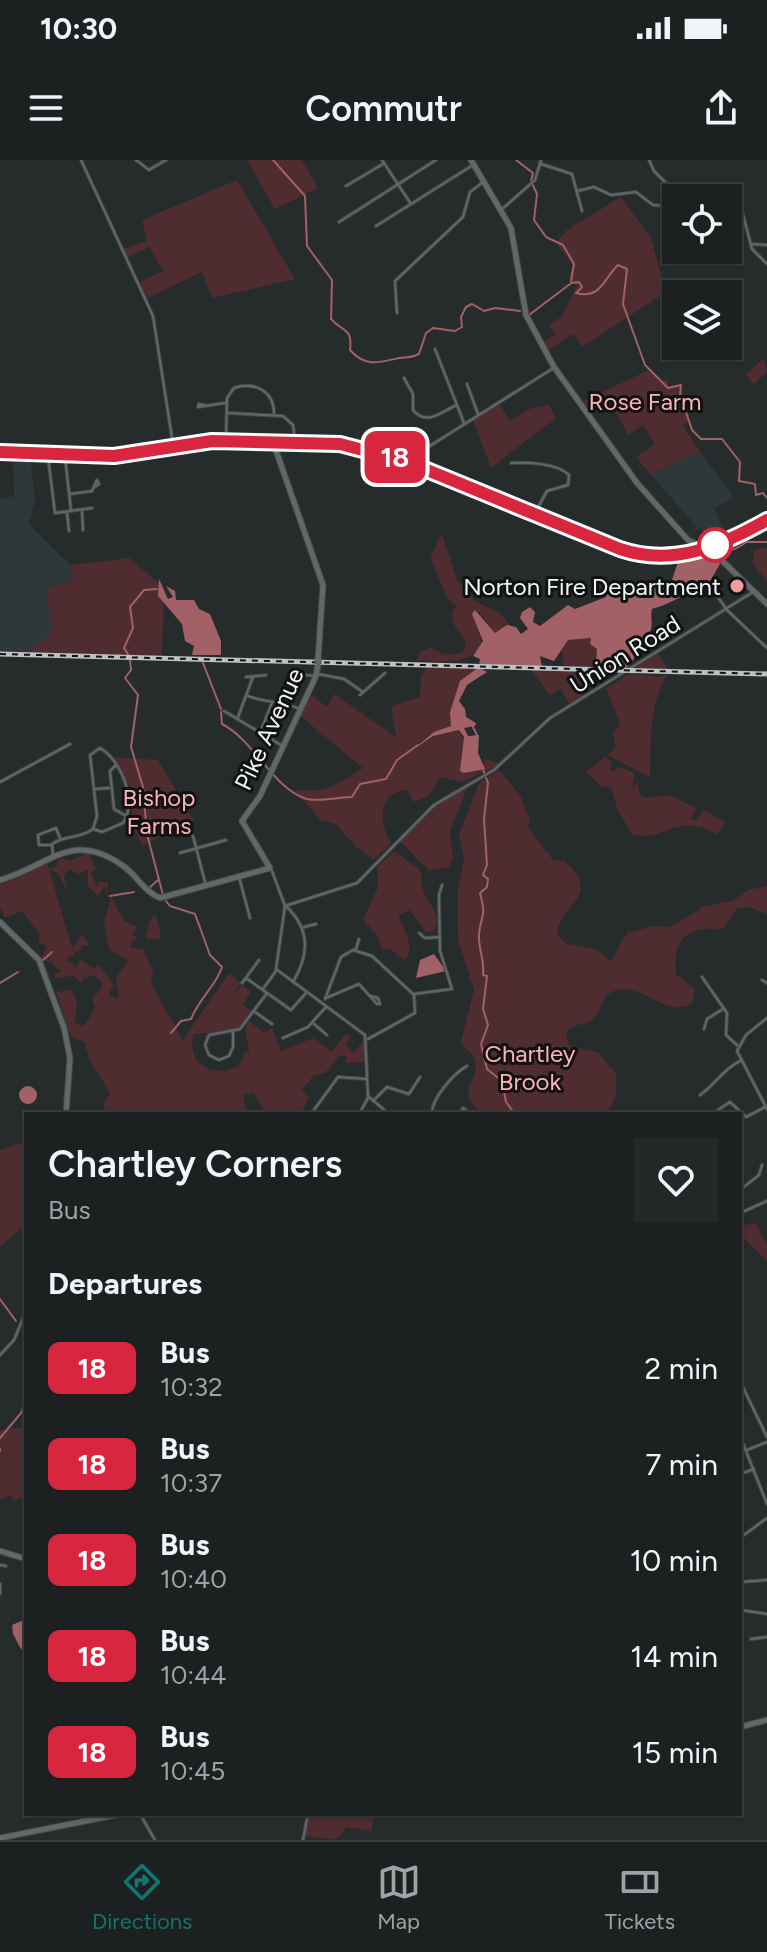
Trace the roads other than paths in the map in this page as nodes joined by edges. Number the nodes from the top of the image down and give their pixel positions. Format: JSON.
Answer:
{"nodes":[{"id":1,"x":136,"y":160,"type":"edge"},
{"id":2,"x":166,"y":160,"type":"edge"},
{"id":3,"x":436,"y":160,"type":"edge"},
{"id":4,"x":649,"y":160,"type":"edge"},
{"id":5,"x":80,"y":161,"type":"edge"},
{"id":6,"x":383,"y":162,"type":"edge"},
{"id":7,"x":472,"y":162,"type":"edge"},
{"id":8,"x":541,"y":162,"type":"edge"},
{"id":9,"x":483,"y":182,"type":"junction"},
{"id":10,"x":667,"y":184,"type":"edge"},
{"id":11,"x":398,"y":185,"type":"junction"},
{"id":12,"x":346,"y":186,"type":"dead end"},
{"id":13,"x":577,"y":191,"type":"junction"},
{"id":14,"x":411,"y":205,"type":"junction"},
{"id":15,"x":662,"y":206,"type":"edge"},
{"id":16,"x":501,"y":210,"type":"junction"},
{"id":17,"x":582,"y":211,"type":"dead end"},
{"id":18,"x":742,"y":213,"type":"edge"},
{"id":19,"x":339,"y":222,"type":"dead end"},
{"id":20,"x":376,"y":226,"type":"dead end"},
{"id":21,"x":750,"y":244,"type":"junction"},
{"id":22,"x":767,"y":245,"type":"edge"},
{"id":23,"x":767,"y":264,"type":"edge"},
{"id":24,"x":397,"y":313,"type":"dead end"},
{"id":25,"x":435,"y":349,"type":"dead end"},
{"id":26,"x":554,"y":367,"type":"junction"},
{"id":27,"x":404,"y":378,"type":"dead end"},
{"id":28,"x":467,"y":384,"type":"dead end"},
{"id":29,"x":226,"y":404,"type":"junction"},
{"id":30,"x":204,"y":405,"type":"dead end"},
{"id":31,"x":457,"y":405,"type":"junction"},
{"id":32,"x":226,"y":413,"type":"junction"},
{"id":33,"x":274,"y":413,"type":"junction"},
{"id":34,"x":479,"y":415,"type":"junction"},
{"id":35,"x":464,"y":424,"type":"junction"},
{"id":36,"x":226,"y":441,"type":"junction"},
{"id":37,"x":272,"y":441,"type":"junction"},
{"id":38,"x":295,"y":442,"type":"junction"},
{"id":39,"x":173,"y":445,"type":"junction"},
{"id":40,"x":0,"y":452,"type":"edge"},
{"id":41,"x":47,"y":452,"type":"junction"},
{"id":42,"x":65,"y":452,"type":"junction"},
{"id":43,"x":397,"y":458,"type":"junction"},
{"id":44,"x":511,"y":463,"type":"dead end"},
{"id":45,"x":96,"y":486,"type":"dead end"},
{"id":46,"x":69,"y":494,"type":"junction"},
{"id":47,"x":92,"y":508,"type":"dead end"},
{"id":48,"x":82,"y":510,"type":"junction"},
{"id":49,"x":69,"y":512,"type":"junction"},
{"id":50,"x":535,"y":514,"type":"junction"},
{"id":51,"x":767,"y":520,"type":"edge"},
{"id":52,"x":83,"y":530,"type":"dead end"},
{"id":53,"x":69,"y":531,"type":"dead end"},
{"id":54,"x":707,"y":548,"type":"junction"},
{"id":55,"x":713,"y":590,"type":"dead end"},
{"id":56,"x":753,"y":591,"type":"junction"},
{"id":57,"x":767,"y":604,"type":"edge"},
{"id":58,"x":727,"y":610,"type":"junction"},
{"id":59,"x":767,"y":648,"type":"edge"},
{"id":60,"x":385,"y":673,"type":"dead end"},
{"id":61,"x":293,"y":674,"type":"dead end"},
{"id":62,"x":317,"y":674,"type":"junction"},
{"id":63,"x":266,"y":675,"type":"dead end"},
{"id":64,"x":246,"y":677,"type":"dead end"},
{"id":65,"x":253,"y":677,"type":"junction"},
{"id":66,"x":248,"y":696,"type":"junction"},
{"id":67,"x":272,"y":703,"type":"junction"},
{"id":68,"x":300,"y":709,"type":"junction"},
{"id":69,"x":224,"y":711,"type":"dead end"},
{"id":70,"x":237,"y":718,"type":"junction"},
{"id":71,"x":259,"y":734,"type":"junction"},
{"id":72,"x":70,"y":744,"type":"dead end"},
{"id":73,"x":283,"y":746,"type":"junction"},
{"id":74,"x":116,"y":765,"type":"junction"},
{"id":75,"x":0,"y":782,"type":"edge"},
{"id":76,"x":111,"y":787,"type":"junction"},
{"id":77,"x":94,"y":789,"type":"junction"},
{"id":78,"x":127,"y":816,"type":"junction"},
{"id":79,"x":93,"y":829,"type":"junction"},
{"id":80,"x":193,"y":836,"type":"dead end"},
{"id":81,"x":60,"y":839,"type":"junction"},
{"id":82,"x":226,"y":840,"type":"dead end"},
{"id":83,"x":52,"y":844,"type":"junction"},
{"id":84,"x":198,"y":847,"type":"junction"},
{"id":85,"x":180,"y":853,"type":"dead end"},
{"id":86,"x":53,"y":858,"type":"junction"},
{"id":87,"x":270,"y":868,"type":"junction"},
{"id":88,"x":239,"y":877,"type":"junction"},
{"id":89,"x":0,"y":880,"type":"edge"},
{"id":90,"x":442,"y":885,"type":"dead end"},
{"id":91,"x":207,"y":887,"type":"junction"},
{"id":92,"x":285,"y":906,"type":"junction"},
{"id":93,"x":250,"y":918,"type":"dead end"},
{"id":94,"x":0,"y":922,"type":"edge"},
{"id":95,"x":316,"y":924,"type":"dead end"},
{"id":96,"x":303,"y":927,"type":"junction"},
{"id":97,"x":419,"y":933,"type":"dead end"},
{"id":98,"x":441,"y":937,"type":"junction"},
{"id":99,"x":359,"y":939,"type":"dead end"},
{"id":100,"x":356,"y":950,"type":"junction"},
{"id":101,"x":259,"y":960,"type":"dead end"},
{"id":102,"x":276,"y":970,"type":"junction"},
{"id":103,"x":702,"y":977,"type":"dead end"},
{"id":104,"x":246,"y":978,"type":"junction"},
{"id":105,"x":762,"y":980,"type":"dead end"},
{"id":106,"x":242,"y":983,"type":"dead end"},
{"id":107,"x":292,"y":983,"type":"junction"},
{"id":108,"x":767,"y":983,"type":"edge"},
{"id":109,"x":263,"y":990,"type":"junction"},
{"id":110,"x":267,"y":993,"type":"junction"},
{"id":111,"x":306,"y":993,"type":"junction"},
{"id":112,"x":414,"y":994,"type":"junction"},
{"id":113,"x":370,"y":996,"type":"dead end"},
{"id":114,"x":325,"y":999,"type":"junction"},
{"id":115,"x":324,"y":1005,"type":"junction"},
{"id":116,"x":724,"y":1008,"type":"junction"},
{"id":117,"x":254,"y":1012,"type":"junction"},
{"id":118,"x":767,"y":1018,"type":"edge"},
{"id":119,"x":313,"y":1023,"type":"junction"},
{"id":120,"x":272,"y":1024,"type":"dead end"},
{"id":121,"x":704,"y":1029,"type":"dead end"},
{"id":122,"x":233,"y":1032,"type":"junction"},
{"id":123,"x":327,"y":1035,"type":"dead end"},
{"id":124,"x":283,"y":1038,"type":"dead end"},
{"id":125,"x":367,"y":1040,"type":"junction"},
{"id":126,"x":738,"y":1046,"type":"junction"},
{"id":127,"x":740,"y":1061,"type":"junction"},
{"id":128,"x":467,"y":1066,"type":"dead end"},
{"id":129,"x":420,"y":1077,"type":"dead end"},
{"id":130,"x":367,"y":1078,"type":"junction"},
{"id":131,"x":700,"y":1095,"type":"dead end"},
{"id":132,"x":368,"y":1097,"type":"junction"},
{"id":133,"x":372,"y":1102,"type":"junction"},
{"id":134,"x":766,"y":1108,"type":"edge"},
{"id":135,"x":66,"y":1112,"type":"edge"},
{"id":136,"x":312,"y":1112,"type":"edge"},
{"id":137,"x":360,"y":1112,"type":"edge"},
{"id":138,"x":386,"y":1112,"type":"edge"},
{"id":139,"x":432,"y":1112,"type":"edge"},
{"id":140,"x":715,"y":1112,"type":"edge"},
{"id":141,"x":762,"y":1165,"type":"dead end"},
{"id":142,"x":742,"y":1188,"type":"edge"},
{"id":143,"x":767,"y":1201,"type":"edge"},
{"id":144,"x":742,"y":1212,"type":"edge"},
{"id":145,"x":24,"y":1316,"type":"edge"},
{"id":146,"x":0,"y":1355,"type":"edge"},
{"id":147,"x":742,"y":1385,"type":"edge"},
{"id":148,"x":765,"y":1427,"type":"edge"},
{"id":149,"x":767,"y":1439,"type":"edge"},
{"id":150,"x":742,"y":1441,"type":"edge"},
{"id":151,"x":746,"y":1450,"type":"junction"},
{"id":152,"x":754,"y":1469,"type":"junction"},
{"id":153,"x":742,"y":1473,"type":"edge"},
{"id":154,"x":767,"y":1504,"type":"edge"},
{"id":155,"x":767,"y":1518,"type":"edge"},
{"id":156,"x":742,"y":1537,"type":"edge"},
{"id":157,"x":0,"y":1551,"type":"edge"},
{"id":158,"x":24,"y":1558,"type":"edge"},
{"id":159,"x":0,"y":1565,"type":"edge"},
{"id":160,"x":6,"y":1566,"type":"dead end"},
{"id":161,"x":767,"y":1580,"type":"edge"},
{"id":162,"x":742,"y":1582,"type":"edge"},
{"id":163,"x":0,"y":1584,"type":"edge"},
{"id":164,"x":0,"y":1594,"type":"edge"},
{"id":165,"x":742,"y":1610,"type":"edge"},
{"id":166,"x":767,"y":1614,"type":"edge"},
{"id":167,"x":767,"y":1637,"type":"edge"},
{"id":168,"x":751,"y":1639,"type":"dead end"},
{"id":169,"x":767,"y":1720,"type":"edge"},
{"id":170,"x":742,"y":1726,"type":"edge"},
{"id":171,"x":111,"y":1816,"type":"edge"},
{"id":172,"x":141,"y":1816,"type":"edge"},
{"id":173,"x":308,"y":1816,"type":"edge"},
{"id":174,"x":0,"y":1838,"type":"edge"},
{"id":175,"x":155,"y":1840,"type":"edge"},
{"id":176,"x":303,"y":1840,"type":"edge"}],
"edges":[{"from":1,"to":2,"type":"street"},
{"from":3,"to":11,"type":"street"},
{"from":4,"to":10,"type":"street"},
{"from":5,"to":39,"type":"street"},
{"from":6,"to":11,"type":"street"},
{"from":6,"to":12,"type":"street"},
{"from":7,"to":9,"type":"street"},
{"from":7,"to":14,"type":"street"},
{"from":8,"to":13,"type":"street"},
{"from":8,"to":16,"type":"street"},
{"from":9,"to":16,"type":"street"},
{"from":9,"to":24,"type":"street"},
{"from":11,"to":14,"type":"street"},
{"from":11,"to":19,"type":"street"},
{"from":13,"to":15,"type":"street"},
{"from":13,"to":17,"type":"street"},
{"from":14,"to":20,"type":"street"},
{"from":16,"to":26,"type":"street"},
{"from":18,"to":21,"type":"street"},
{"from":21,"to":22,"type":"street"},
{"from":21,"to":23,"type":"street"},
{"from":25,"to":31,"type":"street"},
{"from":26,"to":34,"type":"street"},
{"from":26,"to":54,"type":"street"},
{"from":27,"to":31,"type":"street"},
{"from":28,"to":34,"type":"street"},
{"from":29,"to":30,"type":"street"},
{"from":29,"to":32,"type":"street"},
{"from":29,"to":33,"type":"street"},
{"from":31,"to":35,"type":"street"},
{"from":32,"to":33,"type":"street"},
{"from":32,"to":36,"type":"street"},
{"from":33,"to":38,"type":"street"},
{"from":34,"to":35,"type":"street"},
{"from":35,"to":43,"type":"street"},
{"from":36,"to":37,"type":"highway"},
{"from":36,"to":39,"type":"highway"},
{"from":37,"to":38,"type":"highway"},
{"from":37,"to":62,"type":"street","name":"Pike Avenue"},
{"from":38,"to":43,"type":"highway"},
{"from":39,"to":42,"type":"highway"},
{"from":40,"to":41,"type":"highway"},
{"from":41,"to":42,"type":"highway"},
{"from":41,"to":49,"type":"street"},
{"from":42,"to":46,"type":"street"},
{"from":43,"to":50,"type":"highway"},
{"from":44,"to":50,"type":"street"},
{"from":45,"to":46,"type":"street"},
{"from":46,"to":49,"type":"street"},
{"from":47,"to":48,"type":"street"},
{"from":48,"to":49,"type":"street"},
{"from":48,"to":52,"type":"street"},
{"from":49,"to":53,"type":"street"},
{"from":50,"to":54,"type":"highway"},
{"from":51,"to":54,"type":"highway"},
{"from":54,"to":56,"type":"street"},
{"from":55,"to":58,"type":"street"},
{"from":56,"to":57,"type":"street"},
{"from":56,"to":58,"type":"street","name":"Union Road"},
{"from":58,"to":59,"type":"street"},
{"from":58,"to":92,"type":"street","name":"Union Road"},
{"from":60,"to":62,"type":"street"},
{"from":61,"to":62,"type":"street"},
{"from":62,"to":68,"type":"street","name":"Pike Avenue"},
{"from":63,"to":65,"type":"street"},
{"from":64,"to":65,"type":"street"},
{"from":65,"to":66,"type":"street"},
{"from":66,"to":67,"type":"street"},
{"from":66,"to":70,"type":"street"},
{"from":67,"to":68,"type":"street"},
{"from":67,"to":71,"type":"street"},
{"from":68,"to":73,"type":"street","name":"Pike Avenue"},
{"from":69,"to":70,"type":"street"},
{"from":70,"to":71,"type":"street"},
{"from":71,"to":73,"type":"street"},
{"from":72,"to":75,"type":"street"},
{"from":73,"to":87,"type":"street","name":"Pike Avenue"},
{"from":74,"to":76,"type":"street"},
{"from":74,"to":77,"type":"street"},
{"from":74,"to":78,"type":"street"},
{"from":76,"to":77,"type":"street"},
{"from":76,"to":78,"type":"street"},
{"from":77,"to":79,"type":"street"},
{"from":78,"to":79,"type":"street"},
{"from":79,"to":81,"type":"street"},
{"from":80,"to":84,"type":"street"},
{"from":81,"to":83,"type":"street"},
{"from":81,"to":83,"type":"street"},
{"from":82,"to":84,"type":"street"},
{"from":83,"to":86,"type":"street"},
{"from":84,"to":85,"type":"street"},
{"from":84,"to":91,"type":"street"},
{"from":86,"to":89,"type":"street"},
{"from":86,"to":91,"type":"street"},
{"from":87,"to":88,"type":"street"},
{"from":87,"to":92,"type":"street","name":"Pike Avenue"},
{"from":88,"to":91,"type":"street"},
{"from":88,"to":93,"type":"street"},
{"from":90,"to":98,"type":"street"},
{"from":92,"to":96,"type":"street"},
{"from":92,"to":102,"type":"street","name":"Pike Avenue"},
{"from":94,"to":135,"type":"street"},
{"from":95,"to":96,"type":"street"},
{"from":96,"to":107,"type":"street"},
{"from":97,"to":98,"type":"street"},
{"from":98,"to":112,"type":"street"},
{"from":99,"to":100,"type":"street"},
{"from":100,"to":112,"type":"street"},
{"from":100,"to":114,"type":"street"},
{"from":101,"to":104,"type":"street"},
{"from":102,"to":107,"type":"street"},
{"from":102,"to":109,"type":"street"},
{"from":103,"to":116,"type":"street"},
{"from":104,"to":106,"type":"street"},
{"from":104,"to":109,"type":"street"},
{"from":105,"to":108,"type":"street"},
{"from":107,"to":111,"type":"street"},
{"from":109,"to":110,"type":"street"},
{"from":110,"to":111,"type":"street"},
{"from":110,"to":117,"type":"street"},
{"from":111,"to":115,"type":"street"},
{"from":112,"to":125,"type":"street"},
{"from":113,"to":114,"type":"street"},
{"from":114,"to":115,"type":"street"},
{"from":115,"to":119,"type":"street"},
{"from":115,"to":125,"type":"street"},
{"from":116,"to":121,"type":"street"},
{"from":116,"to":126,"type":"street"},
{"from":117,"to":120,"type":"street"},
{"from":117,"to":122,"type":"street"},
{"from":118,"to":126,"type":"street"},
{"from":119,"to":123,"type":"street"},
{"from":119,"to":124,"type":"street"},
{"from":122,"to":122,"type":"street"},
{"from":125,"to":130,"type":"street"},
{"from":126,"to":127,"type":"street"},
{"from":127,"to":131,"type":"street"},
{"from":127,"to":134,"type":"street"},
{"from":128,"to":139,"type":"street"},
{"from":129,"to":133,"type":"street"},
{"from":130,"to":132,"type":"street"},
{"from":130,"to":136,"type":"street"},
{"from":132,"to":133,"type":"street"},
{"from":132,"to":137,"type":"street"},
{"from":133,"to":138,"type":"street"},
{"from":134,"to":140,"type":"street"},
{"from":141,"to":142,"type":"street"},
{"from":143,"to":144,"type":"street"},
{"from":145,"to":146,"type":"street"},
{"from":147,"to":148,"type":"street"},
{"from":148,"to":149,"type":"street"},
{"from":149,"to":151,"type":"street"},
{"from":150,"to":151,"type":"street"},
{"from":151,"to":152,"type":"street"},
{"from":152,"to":153,"type":"street"},
{"from":152,"to":154,"type":"street"},
{"from":155,"to":156,"type":"street"},
{"from":157,"to":158,"type":"street"},
{"from":159,"to":160,"type":"street"},
{"from":161,"to":162,"type":"street"},
{"from":163,"to":164,"type":"street"},
{"from":165,"to":166,"type":"street"},
{"from":167,"to":168,"type":"street"},
{"from":169,"to":170,"type":"street"},
{"from":171,"to":174,"type":"street"},
{"from":172,"to":175,"type":"street"},
{"from":173,"to":176,"type":"street"}]}
